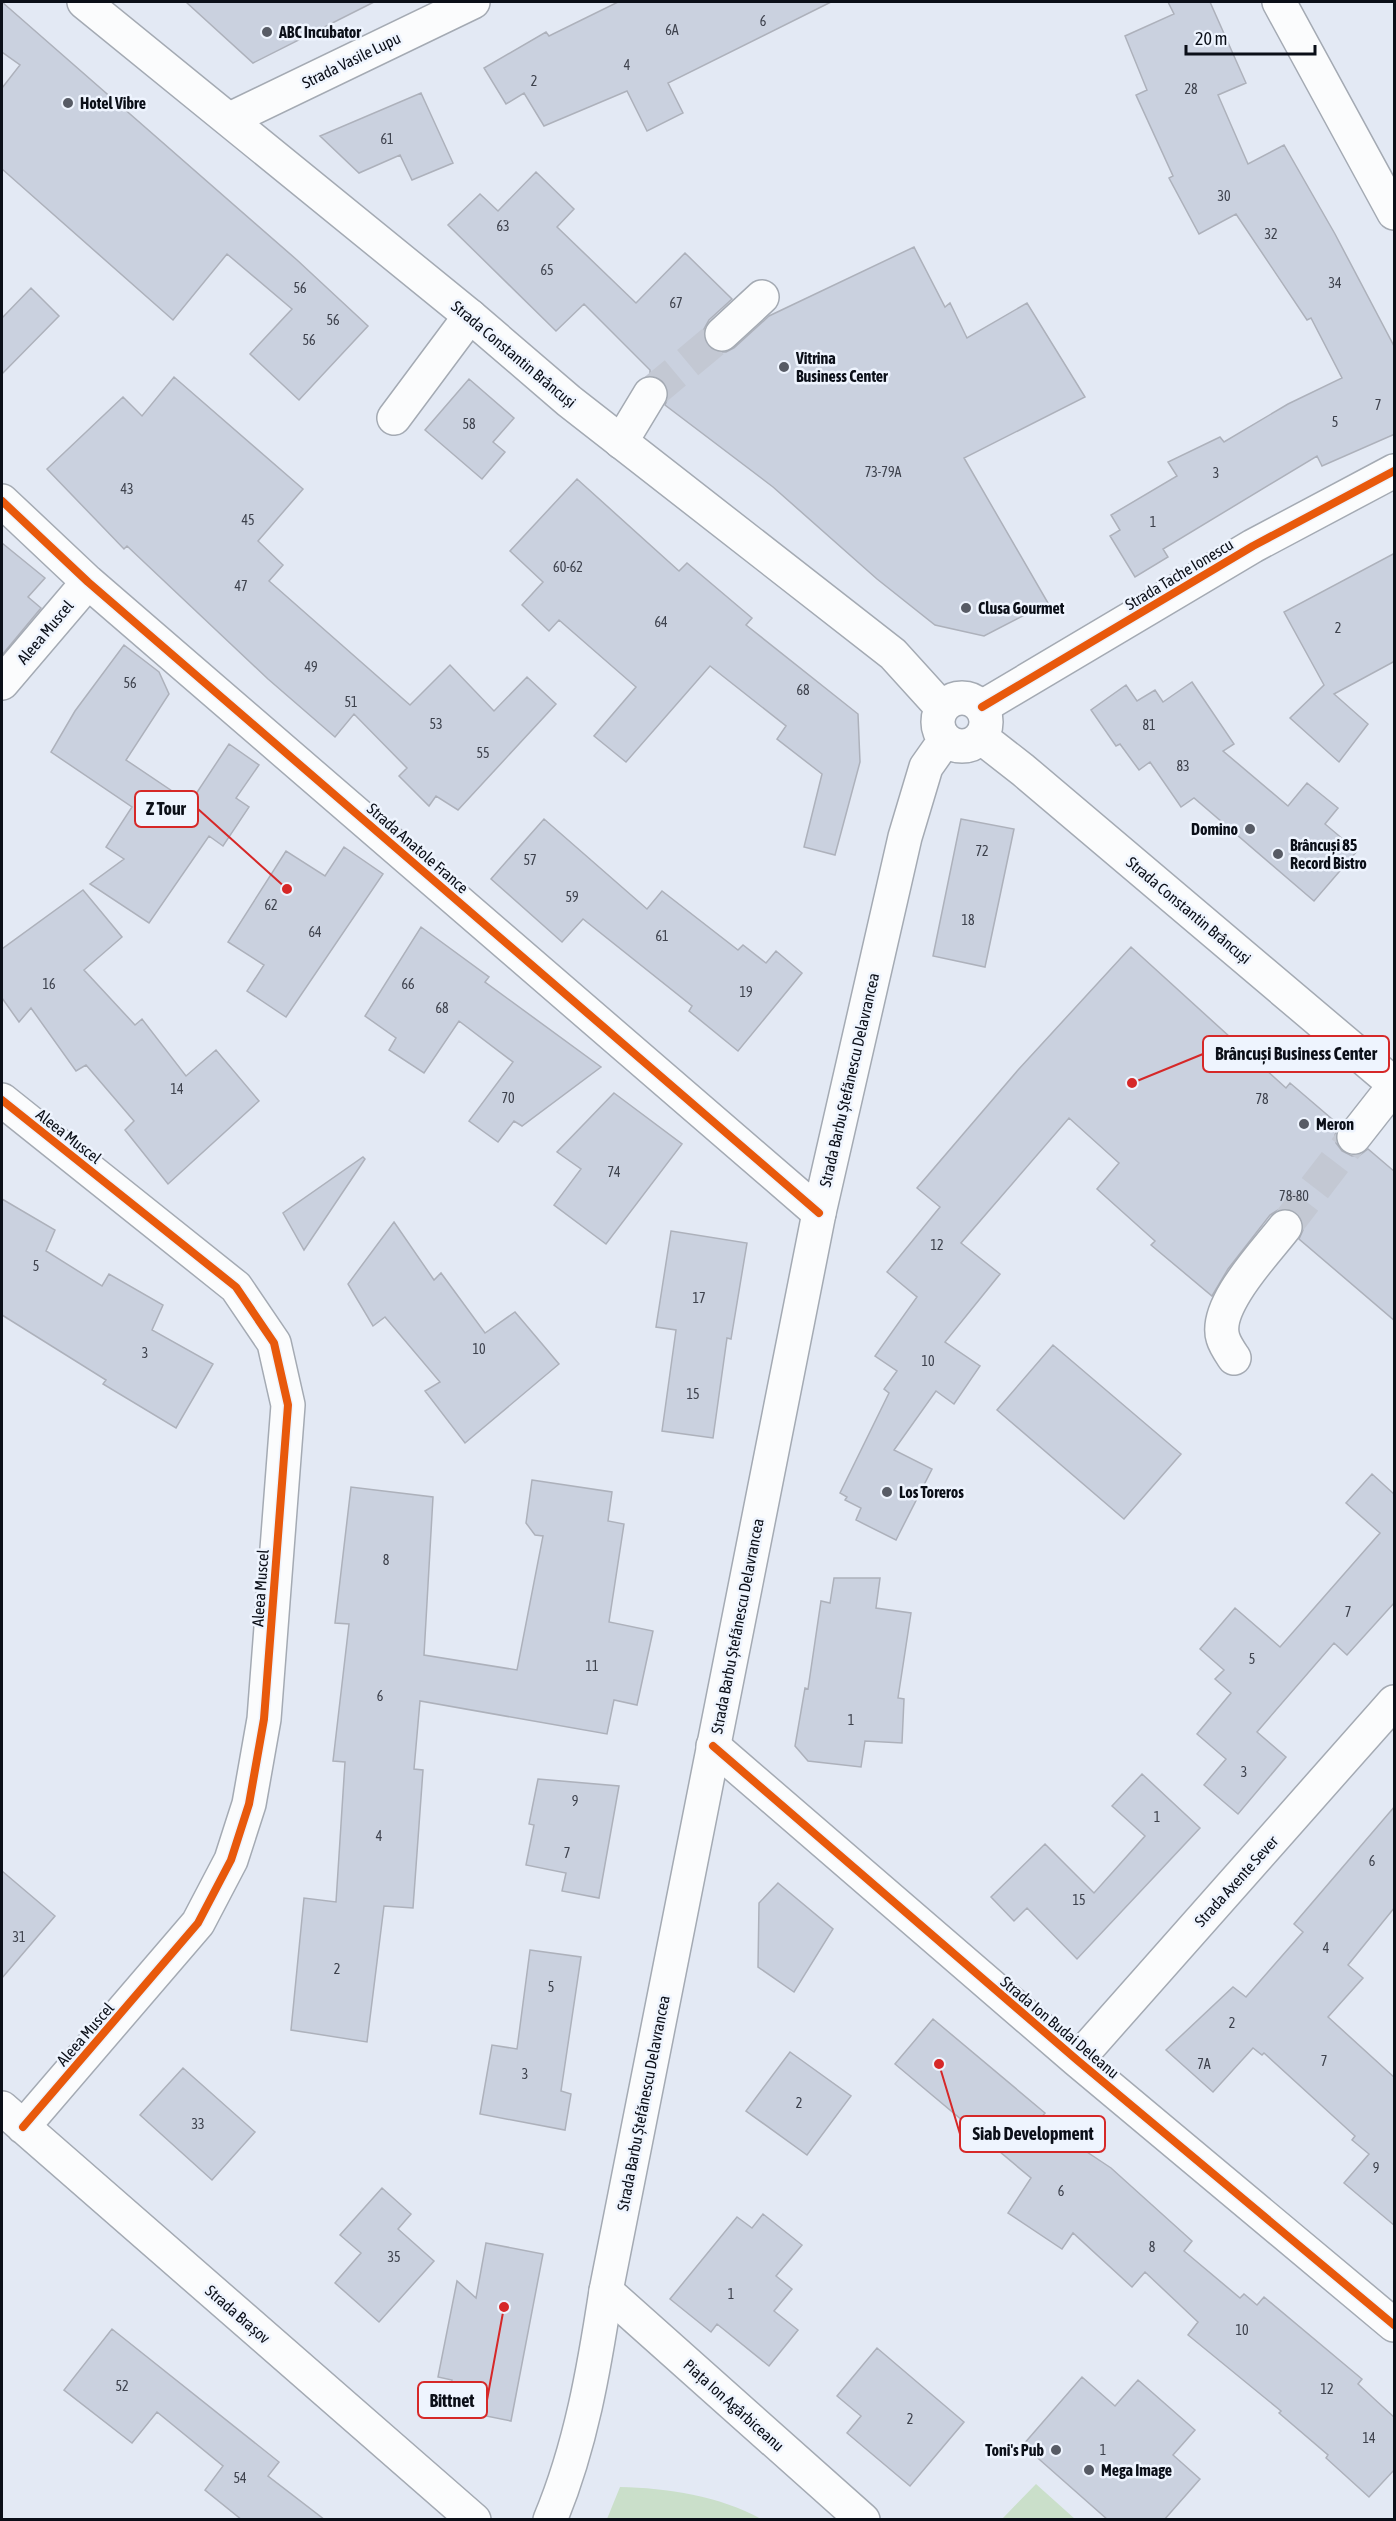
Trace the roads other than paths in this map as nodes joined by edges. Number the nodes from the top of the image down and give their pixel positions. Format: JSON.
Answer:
{"nodes":[{"id":1,"x":84,"y":2,"type":"edge"},
{"id":2,"x":473,"y":2,"type":"edge"},
{"id":3,"x":1279,"y":2,"type":"edge"},
{"id":4,"x":230,"y":119,"type":"junction"},
{"id":5,"x":1395,"y":213,"type":"edge"},
{"id":6,"x":762,"y":297,"type":"dead end"},
{"id":7,"x":470,"y":316,"type":"junction"},
{"id":8,"x":722,"y":334,"type":"tunnel mouth"},
{"id":9,"x":650,"y":394,"type":"tunnel mouth"},
{"id":10,"x":394,"y":417,"type":"dead end"},
{"id":11,"x":621,"y":442,"type":"junction"},
{"id":12,"x":1395,"y":471,"type":"edge"},
{"id":13,"x":2,"y":501,"type":"edge"},
{"id":14,"x":88,"y":582,"type":"junction"},
{"id":15,"x":2,"y":683,"type":"edge"},
{"id":16,"x":942,"y":708,"type":"junction"},
{"id":17,"x":982,"y":722,"type":"junction"},
{"id":18,"x":945,"y":740,"type":"junction"},
{"id":19,"x":1395,"y":1085,"type":"edge"},
{"id":20,"x":2,"y":1100,"type":"edge"},
{"id":21,"x":1354,"y":1137,"type":"tunnel mouth"},
{"id":22,"x":819,"y":1213,"type":"junction"},
{"id":23,"x":1285,"y":1227,"type":"tunnel mouth"},
{"id":24,"x":1234,"y":1359,"type":"dead end"},
{"id":25,"x":1395,"y":1702,"type":"edge"},
{"id":26,"x":713,"y":1746,"type":"junction"},
{"id":27,"x":1077,"y":2060,"type":"junction"},
{"id":28,"x":12,"y":2117,"type":"edge"},
{"id":29,"x":606,"y":2291,"type":"junction"},
{"id":30,"x":1395,"y":2325,"type":"edge"},
{"id":31,"x":474,"y":2520,"type":"edge"},
{"id":32,"x":550,"y":2520,"type":"edge"},
{"id":33,"x":863,"y":2520,"type":"edge"}],
"edges":[{"from":1,"to":4,"type":"street","name":"Strada Constantin Brâncuși"},
{"from":2,"to":4,"type":"street","name":"Strada Vasile Lupu"},
{"from":3,"to":5,"type":"street"},
{"from":4,"to":7,"type":"street","name":"Strada Constantin Brâncuși"},
{"from":6,"to":8,"type":"street"},
{"from":7,"to":10,"type":"street"},
{"from":7,"to":11,"type":"street","name":"Strada Constantin Brâncuși"},
{"from":9,"to":11,"type":"street"},
{"from":11,"to":16,"type":"street","name":"Strada Constantin Brâncuși"},
{"from":12,"to":17,"type":"street","name":"Strada Tache Ionescu"},
{"from":13,"to":14,"type":"street","name":"Strada Anatole France"},
{"from":14,"to":15,"type":"street","name":"Aleea Muscel"},
{"from":14,"to":22,"type":"street","name":"Strada Anatole France"},
{"from":16,"to":17,"type":"street"},
{"from":16,"to":18,"type":"street"},
{"from":17,"to":18,"type":"street"},
{"from":17,"to":19,"type":"street","name":"Strada Constantin Brâncuși"},
{"from":18,"to":22,"type":"street","name":"Strada Barbu Ștefănescu Delavrancea"},
{"from":19,"to":21,"type":"street"},
{"from":20,"to":28,"type":"street","name":"Aleea Muscel"},
{"from":22,"to":26,"type":"street","name":"Strada Barbu Ștefănescu Delavrancea"},
{"from":23,"to":24,"type":"street"},
{"from":25,"to":27,"type":"street","name":"Strada Axente Sever"},
{"from":26,"to":27,"type":"street","name":"Strada Ion Budai Deleanu"},
{"from":26,"to":29,"type":"street","name":"Strada Barbu Ștefănescu Delavrancea"},
{"from":27,"to":30,"type":"street","name":"Strada Ion Budai Deleanu"},
{"from":28,"to":31,"type":"street","name":"Strada Brașov"},
{"from":29,"to":32,"type":"street","name":"Strada Barbu Ștefănescu Delavrancea"},
{"from":29,"to":33,"type":"street","name":"Piața Ion Agârbiceanu"}]}
